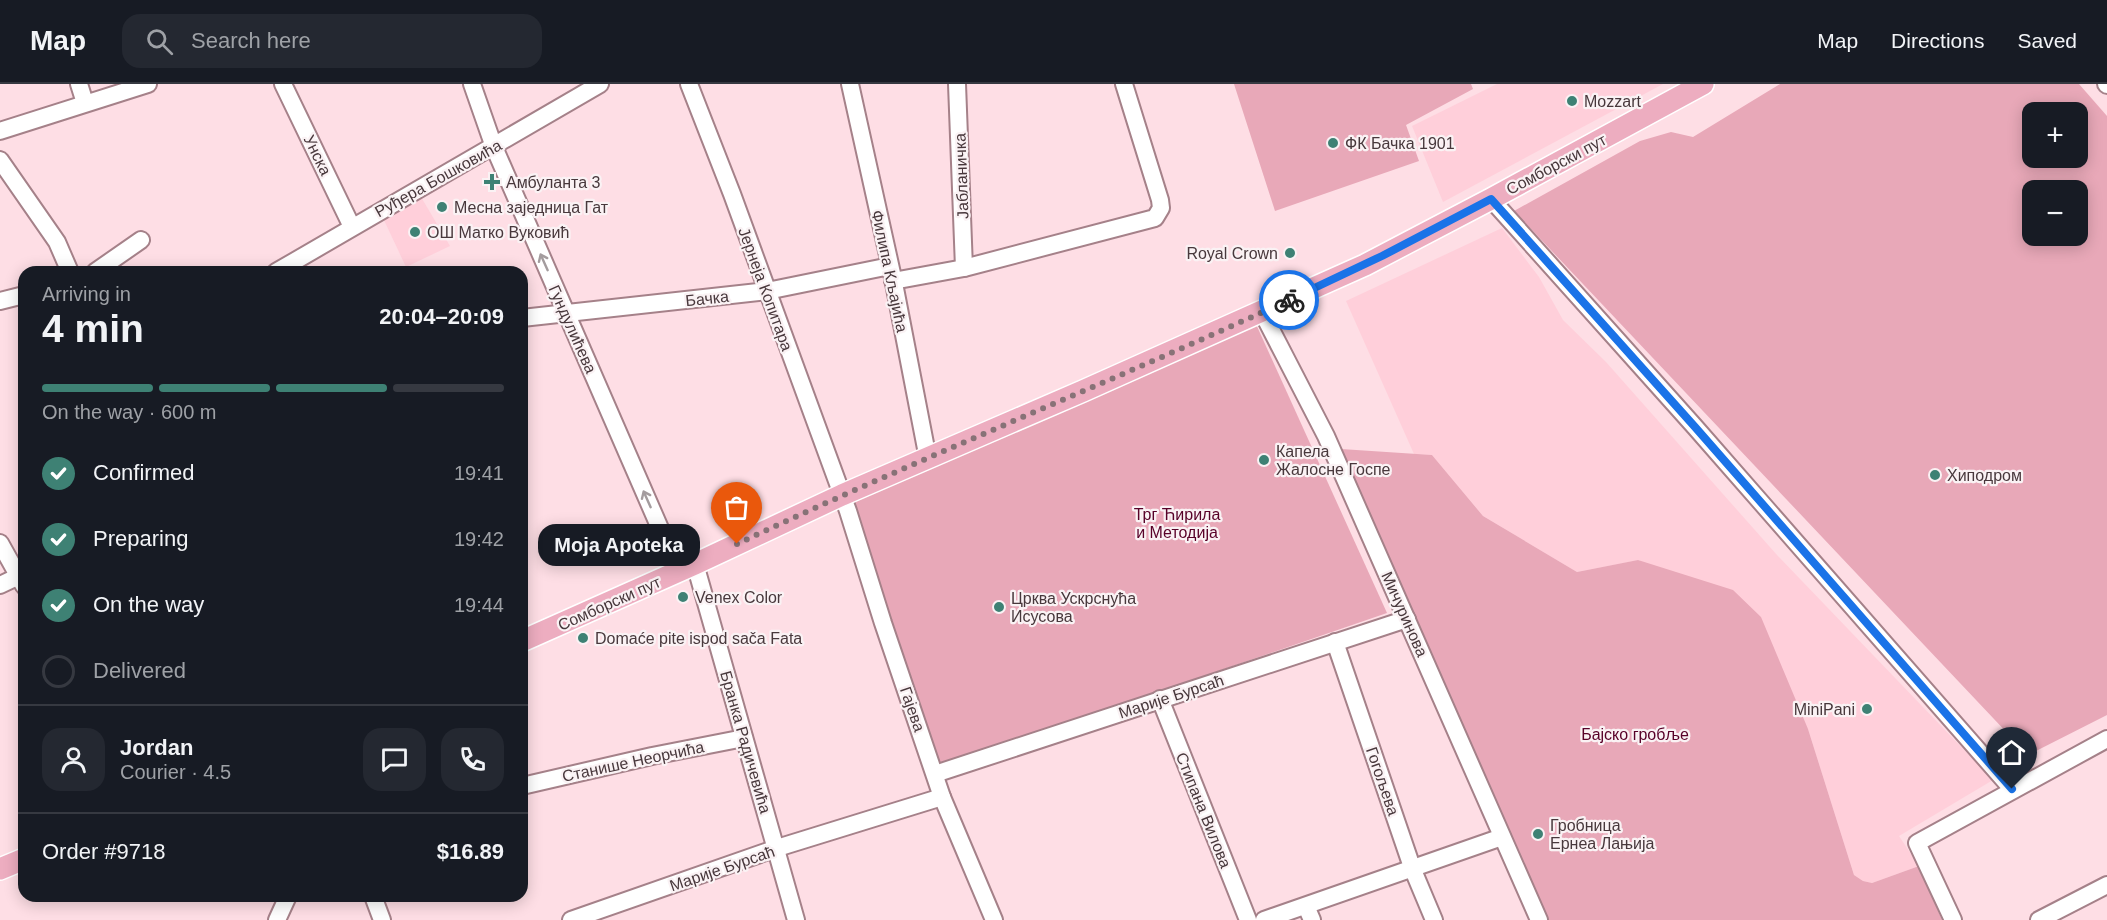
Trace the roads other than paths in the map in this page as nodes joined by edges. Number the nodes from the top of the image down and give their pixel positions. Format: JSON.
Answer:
{"nodes":[{"id":1,"x":79,"y":84,"type":"edge"},
{"id":2,"x":148,"y":84,"type":"edge"},
{"id":3,"x":283,"y":84,"type":"edge"},
{"id":4,"x":472,"y":84,"type":"edge"},
{"id":5,"x":600,"y":84,"type":"edge"},
{"id":6,"x":688,"y":84,"type":"edge"},
{"id":7,"x":850,"y":84,"type":"edge"},
{"id":8,"x":957,"y":84,"type":"edge"},
{"id":9,"x":1124,"y":84,"type":"edge"},
{"id":10,"x":1703,"y":84,"type":"edge"},
{"id":11,"x":85,"y":103,"type":"junction"},
{"id":12,"x":0,"y":131,"type":"edge"},
{"id":13,"x":494,"y":147,"type":"junction"},
{"id":14,"x":0,"y":160,"type":"edge"},
{"id":15,"x":1491,"y":199,"type":"junction"},
{"id":16,"x":352,"y":226,"type":"junction"},
{"id":17,"x":141,"y":240,"type":"dead end"},
{"id":18,"x":67,"y":266,"type":"edge"},
{"id":19,"x":104,"y":266,"type":"edge"},
{"id":20,"x":296,"y":266,"type":"edge"},
{"id":21,"x":964,"y":268,"type":"junction"},
{"id":22,"x":892,"y":273,"type":"junction"},
{"id":23,"x":767,"y":291,"type":"junction"},
{"id":24,"x":18,"y":296,"type":"edge"},
{"id":25,"x":0,"y":301,"type":"edge"},
{"id":26,"x":1262,"y":312,"type":"junction"},
{"id":27,"x":566,"y":313,"type":"junction"},
{"id":28,"x":528,"y":317,"type":"edge"},
{"id":29,"x":928,"y":459,"type":"junction"},
{"id":30,"x":842,"y":495,"type":"junction"},
{"id":31,"x":0,"y":543,"type":"edge"},
{"id":32,"x":687,"y":568,"type":"junction"},
{"id":33,"x":18,"y":576,"type":"edge"},
{"id":34,"x":18,"y":582,"type":"edge"},
{"id":35,"x":0,"y":585,"type":"edge"},
{"id":36,"x":1407,"y":619,"type":"junction"},
{"id":37,"x":528,"y":638,"type":"edge"},
{"id":38,"x":1335,"y":642,"type":"junction"},
{"id":39,"x":1160,"y":699,"type":"junction"},
{"id":40,"x":744,"y":738,"type":"junction"},
{"id":41,"x":2107,"y":739,"type":"edge"},
{"id":42,"x":934,"y":774,"type":"junction"},
{"id":43,"x":528,"y":785,"type":"edge"},
{"id":44,"x":2012,"y":789,"type":"junction"},
{"id":45,"x":942,"y":797,"type":"junction"},
{"id":46,"x":1502,"y":837,"type":"junction"},
{"id":47,"x":777,"y":848,"type":"junction"},
{"id":48,"x":18,"y":862,"type":"edge"},
{"id":49,"x":0,"y":869,"type":"edge"},
{"id":50,"x":1413,"y":870,"type":"junction"},
{"id":51,"x":2107,"y":885,"type":"edge"},
{"id":52,"x":285,"y":902,"type":"edge"},
{"id":53,"x":375,"y":902,"type":"edge"},
{"id":54,"x":1309,"y":913,"type":"edge"},
{"id":55,"x":277,"y":920,"type":"edge"},
{"id":56,"x":382,"y":920,"type":"edge"},
{"id":57,"x":571,"y":920,"type":"edge"},
{"id":58,"x":796,"y":920,"type":"edge"},
{"id":59,"x":994,"y":920,"type":"edge"},
{"id":60,"x":1248,"y":920,"type":"edge"},
{"id":61,"x":1264,"y":920,"type":"edge"},
{"id":62,"x":1434,"y":920,"type":"edge"},
{"id":63,"x":1539,"y":920,"type":"edge"},
{"id":64,"x":1953,"y":920,"type":"edge"},
{"id":65,"x":2039,"y":920,"type":"edge"}],
"edges":[{"from":1,"to":11,"type":"street"},
{"from":2,"to":11,"type":"street"},
{"from":3,"to":16,"type":"street","name":"Унска"},
{"from":4,"to":13,"type":"street","name":"Гундулићева"},
{"from":5,"to":13,"type":"street","name":"Руђера Бошковића"},
{"from":6,"to":23,"type":"street","name":"Јернеја Копитара"},
{"from":7,"to":22,"type":"street","name":"Филипа Кљајића"},
{"from":8,"to":21,"type":"street","name":"Јабланичка"},
{"from":9,"to":21,"type":"street","name":"Бачка"},
{"from":10,"to":15,"type":"main road","name":"Сомборски пут"},
{"from":11,"to":12,"type":"street"},
{"from":13,"to":16,"type":"street","name":"Руђера Бошковића"},
{"from":27,"to":13,"type":"street","name":"Гундулићева","one_way":true},
{"from":14,"to":18,"type":"street"},
{"from":15,"to":26,"type":"main road","name":"Сомборски пут"},
{"from":15,"to":44,"type":"street"},
{"from":16,"to":20,"type":"street","name":"Руђера Бошковића"},
{"from":17,"to":19,"type":"street"},
{"from":21,"to":22,"type":"street","name":"Бачка"},
{"from":22,"to":23,"type":"street","name":"Бачка"},
{"from":22,"to":29,"type":"street","name":"Филипа Кљајића"},
{"from":23,"to":27,"type":"street","name":"Бачка"},
{"from":23,"to":30,"type":"street","name":"Јернеја Копитара"},
{"from":24,"to":25,"type":"street"},
{"from":26,"to":29,"type":"main road","name":"Сомборски пут"},
{"from":26,"to":36,"type":"street","name":"Мичуринова"},
{"from":27,"to":28,"type":"street","name":"Бачка"},
{"from":32,"to":27,"type":"street","name":"Гундулићева","one_way":true},
{"from":29,"to":30,"type":"main road","name":"Сомборски пут"},
{"from":30,"to":32,"type":"main road","name":"Сомборски пут"},
{"from":30,"to":42,"type":"street","name":"Гајева"},
{"from":31,"to":33,"type":"street"},
{"from":32,"to":37,"type":"main road","name":"Сомборски пут"},
{"from":32,"to":40,"type":"street","name":"Бранка Радичевића"},
{"from":34,"to":35,"type":"street"},
{"from":36,"to":38,"type":"street","name":"Марије Бурсаћ"},
{"from":36,"to":46,"type":"street","name":"Мичуринова"},
{"from":38,"to":39,"type":"street","name":"Марије Бурсаћ"},
{"from":38,"to":50,"type":"street","name":"Гогољева"},
{"from":39,"to":42,"type":"street","name":"Марије Бурсаћ"},
{"from":39,"to":60,"type":"street","name":"Стипана Вилова"},
{"from":40,"to":43,"type":"street","name":"Станише Неорчића"},
{"from":40,"to":47,"type":"street","name":"Бранка Радичевића"},
{"from":41,"to":44,"type":"street"},
{"from":42,"to":45,"type":"street","name":"Гајева"},
{"from":44,"to":64,"type":"street"},
{"from":45,"to":47,"type":"street","name":"Марије Бурсаћ"},
{"from":45,"to":59,"type":"street","name":"Гајева"},
{"from":46,"to":50,"type":"street"},
{"from":46,"to":63,"type":"street","name":"Мичуринова"},
{"from":47,"to":57,"type":"street","name":"Марије Бурсаћ"},
{"from":47,"to":58,"type":"street","name":"Бранка Радичевића"},
{"from":48,"to":49,"type":"main road"},
{"from":50,"to":54,"type":"street"},
{"from":50,"to":62,"type":"street","name":"Гогољева"},
{"from":51,"to":65,"type":"street"},
{"from":52,"to":55,"type":"street"},
{"from":53,"to":56,"type":"street"},
{"from":54,"to":61,"type":"street"}]}
